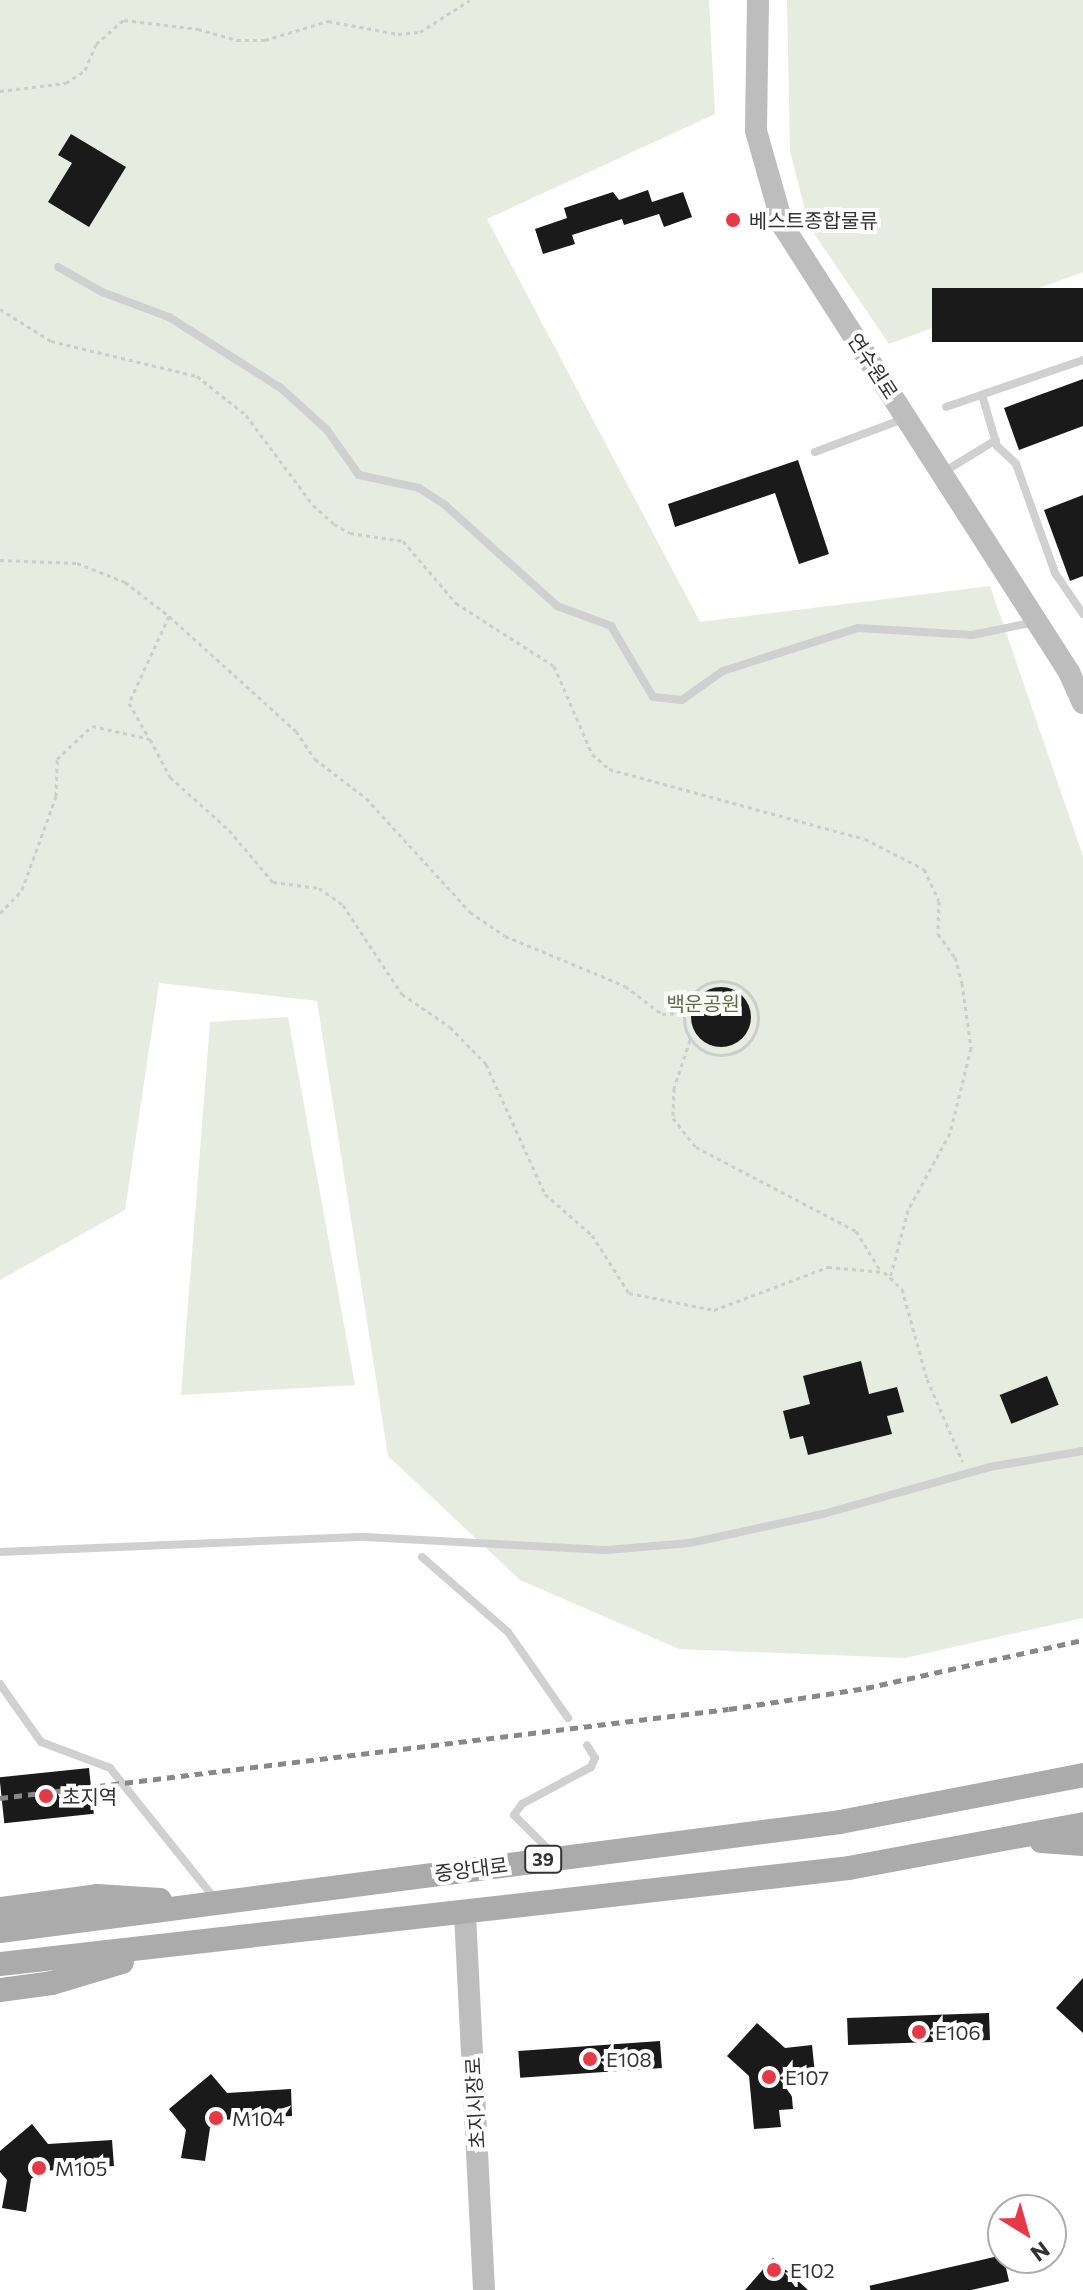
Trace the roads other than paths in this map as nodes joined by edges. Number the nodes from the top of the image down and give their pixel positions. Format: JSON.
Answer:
{"nodes":[{"id":1,"x":758,"y":0,"type":"edge"},
{"id":2,"x":58,"y":267,"type":"dead end"},
{"id":3,"x":1083,"y":360,"type":"edge"},
{"id":4,"x":982,"y":395,"type":"junction"},
{"id":5,"x":946,"y":407,"type":"dead end"},
{"id":6,"x":907,"y":418,"type":"junction"},
{"id":7,"x":996,"y":440,"type":"junction"},
{"id":8,"x":815,"y":452,"type":"dead end"},
{"id":9,"x":941,"y":473,"type":"junction"},
{"id":10,"x":1083,"y":614,"type":"edge"},
{"id":11,"x":1036,"y":622,"type":"junction"},
{"id":12,"x":1083,"y":703,"type":"edge"},
{"id":13,"x":1083,"y":1451,"type":"edge"},
{"id":14,"x":0,"y":1552,"type":"edge"},
{"id":15,"x":422,"y":1557,"type":"dead end"},
{"id":16,"x":0,"y":1684,"type":"edge"},
{"id":17,"x":568,"y":1718,"type":"dead end"},
{"id":18,"x":587,"y":1745,"type":"dead end"},
{"id":19,"x":1083,"y":1775,"type":"edge"},
{"id":20,"x":1083,"y":1824,"type":"edge"},
{"id":21,"x":1006,"y":1839,"type":"junction"},
{"id":22,"x":1083,"y":1844,"type":"edge"},
{"id":23,"x":557,"y":1858,"type":"junction"},
{"id":24,"x":218,"y":1903,"type":"junction"},
{"id":25,"x":0,"y":1909,"type":"edge"},
{"id":26,"x":465,"y":1915,"type":"junction"},
{"id":27,"x":0,"y":1931,"type":"edge"},
{"id":28,"x":175,"y":1946,"type":"junction"},
{"id":29,"x":0,"y":1964,"type":"edge"},
{"id":30,"x":0,"y":1990,"type":"edge"},
{"id":31,"x":484,"y":2290,"type":"edge"}],
"edges":[{"from":1,"to":6,"type":"street","name":"연수원로"},
{"from":2,"to":11,"type":"lane"},
{"from":3,"to":4,"type":"lane"},
{"from":4,"to":5,"type":"lane"},
{"from":4,"to":7,"type":"lane"},
{"from":6,"to":8,"type":"lane"},
{"from":6,"to":9,"type":"street","name":"연수원로"},
{"from":7,"to":9,"type":"lane"},
{"from":7,"to":10,"type":"lane"},
{"from":9,"to":11,"type":"street","name":"연수원로"},
{"from":11,"to":12,"type":"street","name":"연수원로"},
{"from":13,"to":14,"type":"lane"},
{"from":15,"to":17,"type":"lane"},
{"from":16,"to":24,"type":"lane"},
{"from":18,"to":23,"type":"lane"},
{"from":19,"to":23,"type":"main road","name":"중앙대로","number":"39"},
{"from":20,"to":21,"type":"main road","number":"39"},
{"from":21,"to":22,"type":"main road"},
{"from":21,"to":26,"type":"main road","number":"39"},
{"from":23,"to":24,"type":"main road","name":"중앙대로","number":"39"},
{"from":24,"to":25,"type":"main road"},
{"from":24,"to":27,"type":"main road","name":"중앙대로","number":"39"},
{"from":26,"to":28,"type":"main road","number":"39"},
{"from":26,"to":31,"type":"street","name":"초지시장로"},
{"from":28,"to":29,"type":"main road","number":"39"},
{"from":28,"to":30,"type":"main road"}]}
